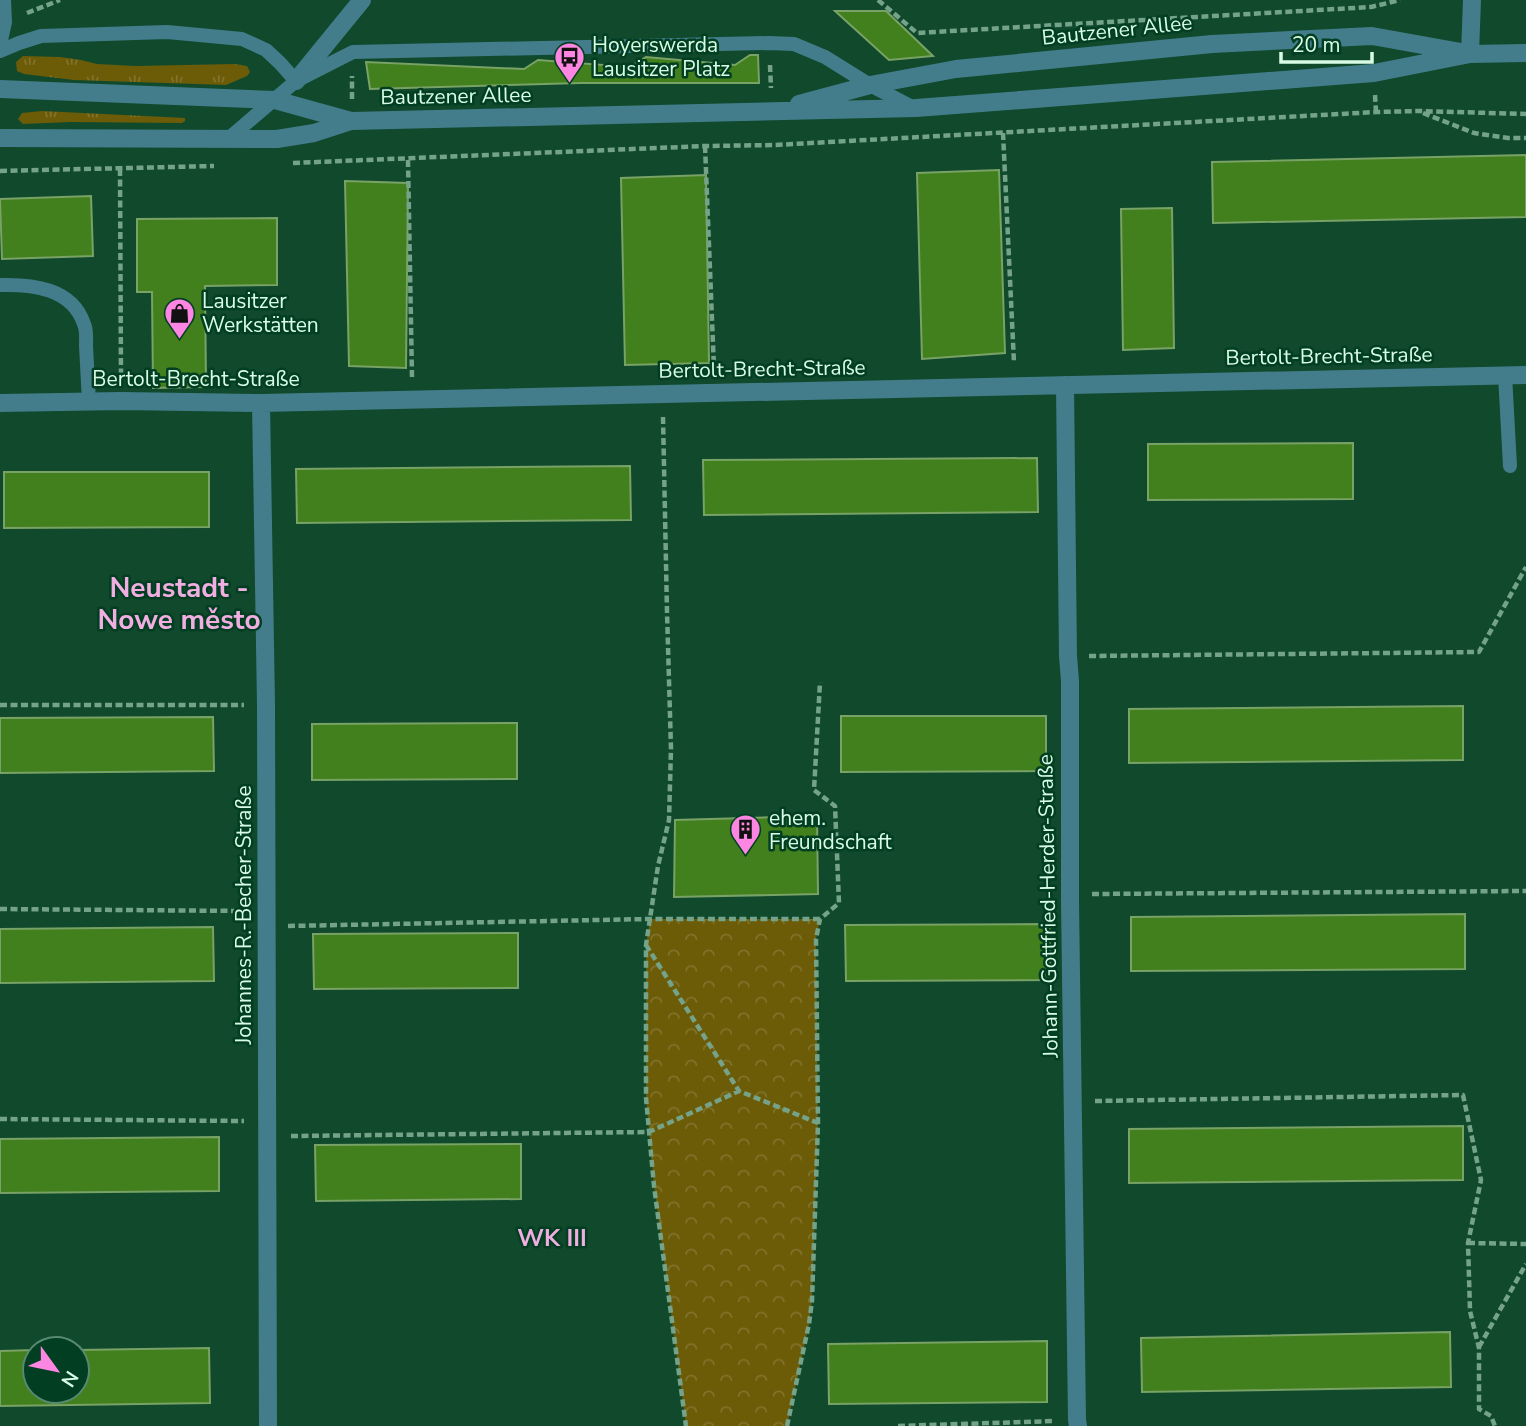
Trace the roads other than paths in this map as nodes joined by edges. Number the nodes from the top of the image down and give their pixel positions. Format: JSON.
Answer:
{"nodes":[{"id":1,"x":4,"y":0,"type":"edge"},
{"id":2,"x":362,"y":0,"type":"edge"},
{"id":3,"x":1472,"y":0,"type":"edge"},
{"id":4,"x":0,"y":45,"type":"edge"},
{"id":5,"x":0,"y":51,"type":"edge"},
{"id":6,"x":1526,"y":53,"type":"edge"},
{"id":7,"x":1470,"y":54,"type":"junction"},
{"id":8,"x":296,"y":81,"type":"junction"},
{"id":9,"x":870,"y":85,"type":"junction"},
{"id":10,"x":0,"y":89,"type":"edge"},
{"id":11,"x":275,"y":100,"type":"junction"},
{"id":12,"x":916,"y":108,"type":"junction"},
{"id":13,"x":772,"y":112,"type":"junction"},
{"id":14,"x":351,"y":121,"type":"junction"},
{"id":15,"x":0,"y":138,"type":"edge"},
{"id":16,"x":229,"y":138,"type":"junction"},
{"id":17,"x":0,"y":285,"type":"edge"},
{"id":18,"x":1504,"y":375,"type":"junction"},
{"id":19,"x":1526,"y":375,"type":"edge"},
{"id":20,"x":1065,"y":385,"type":"junction"},
{"id":21,"x":89,"y":402,"type":"junction"},
{"id":22,"x":0,"y":403,"type":"edge"},
{"id":23,"x":261,"y":403,"type":"junction"},
{"id":24,"x":1510,"y":466,"type":"dead end"},
{"id":25,"x":1077,"y":1423,"type":"edge"},
{"id":26,"x":268,"y":1426,"type":"edge"}],
"edges":[{"from":1,"to":4,"type":"lane"},
{"from":2,"to":8,"type":"street"},
{"from":3,"to":7,"type":"street"},
{"from":5,"to":8,"type":"lane"},
{"from":6,"to":7,"type":"street","name":"Bautzener Allee"},
{"from":7,"to":9,"type":"street","name":"Bautzener Allee"},
{"from":7,"to":12,"type":"street","name":"Bautzener Allee"},
{"from":8,"to":9,"type":"lane"},
{"from":8,"to":11,"type":"lane"},
{"from":9,"to":12,"type":"lane"},
{"from":9,"to":13,"type":"street","name":"Bautzener Allee"},
{"from":10,"to":11,"type":"street","name":"Bautzener Allee"},
{"from":11,"to":14,"type":"street","name":"Bautzener Allee"},
{"from":11,"to":16,"type":"lane"},
{"from":12,"to":13,"type":"street","name":"Bautzener Allee"},
{"from":13,"to":14,"type":"street","name":"Bautzener Allee"},
{"from":14,"to":16,"type":"street","name":"Bautzener Allee"},
{"from":15,"to":16,"type":"street","name":"Bautzener Allee"},
{"from":17,"to":21,"type":"lane"},
{"from":18,"to":19,"type":"street","name":"Bertolt-Brecht-Straße"},
{"from":18,"to":20,"type":"street","name":"Bertolt-Brecht-Straße"},
{"from":18,"to":24,"type":"lane"},
{"from":20,"to":23,"type":"street","name":"Bertolt-Brecht-Straße"},
{"from":20,"to":25,"type":"street","name":"Johann-Gottfried-Herder-Straße"},
{"from":21,"to":22,"type":"street","name":"Bertolt-Brecht-Straße"},
{"from":21,"to":23,"type":"street","name":"Bertolt-Brecht-Straße"},
{"from":23,"to":26,"type":"street","name":"Johannes-R.-Becher-Straße"}]}
